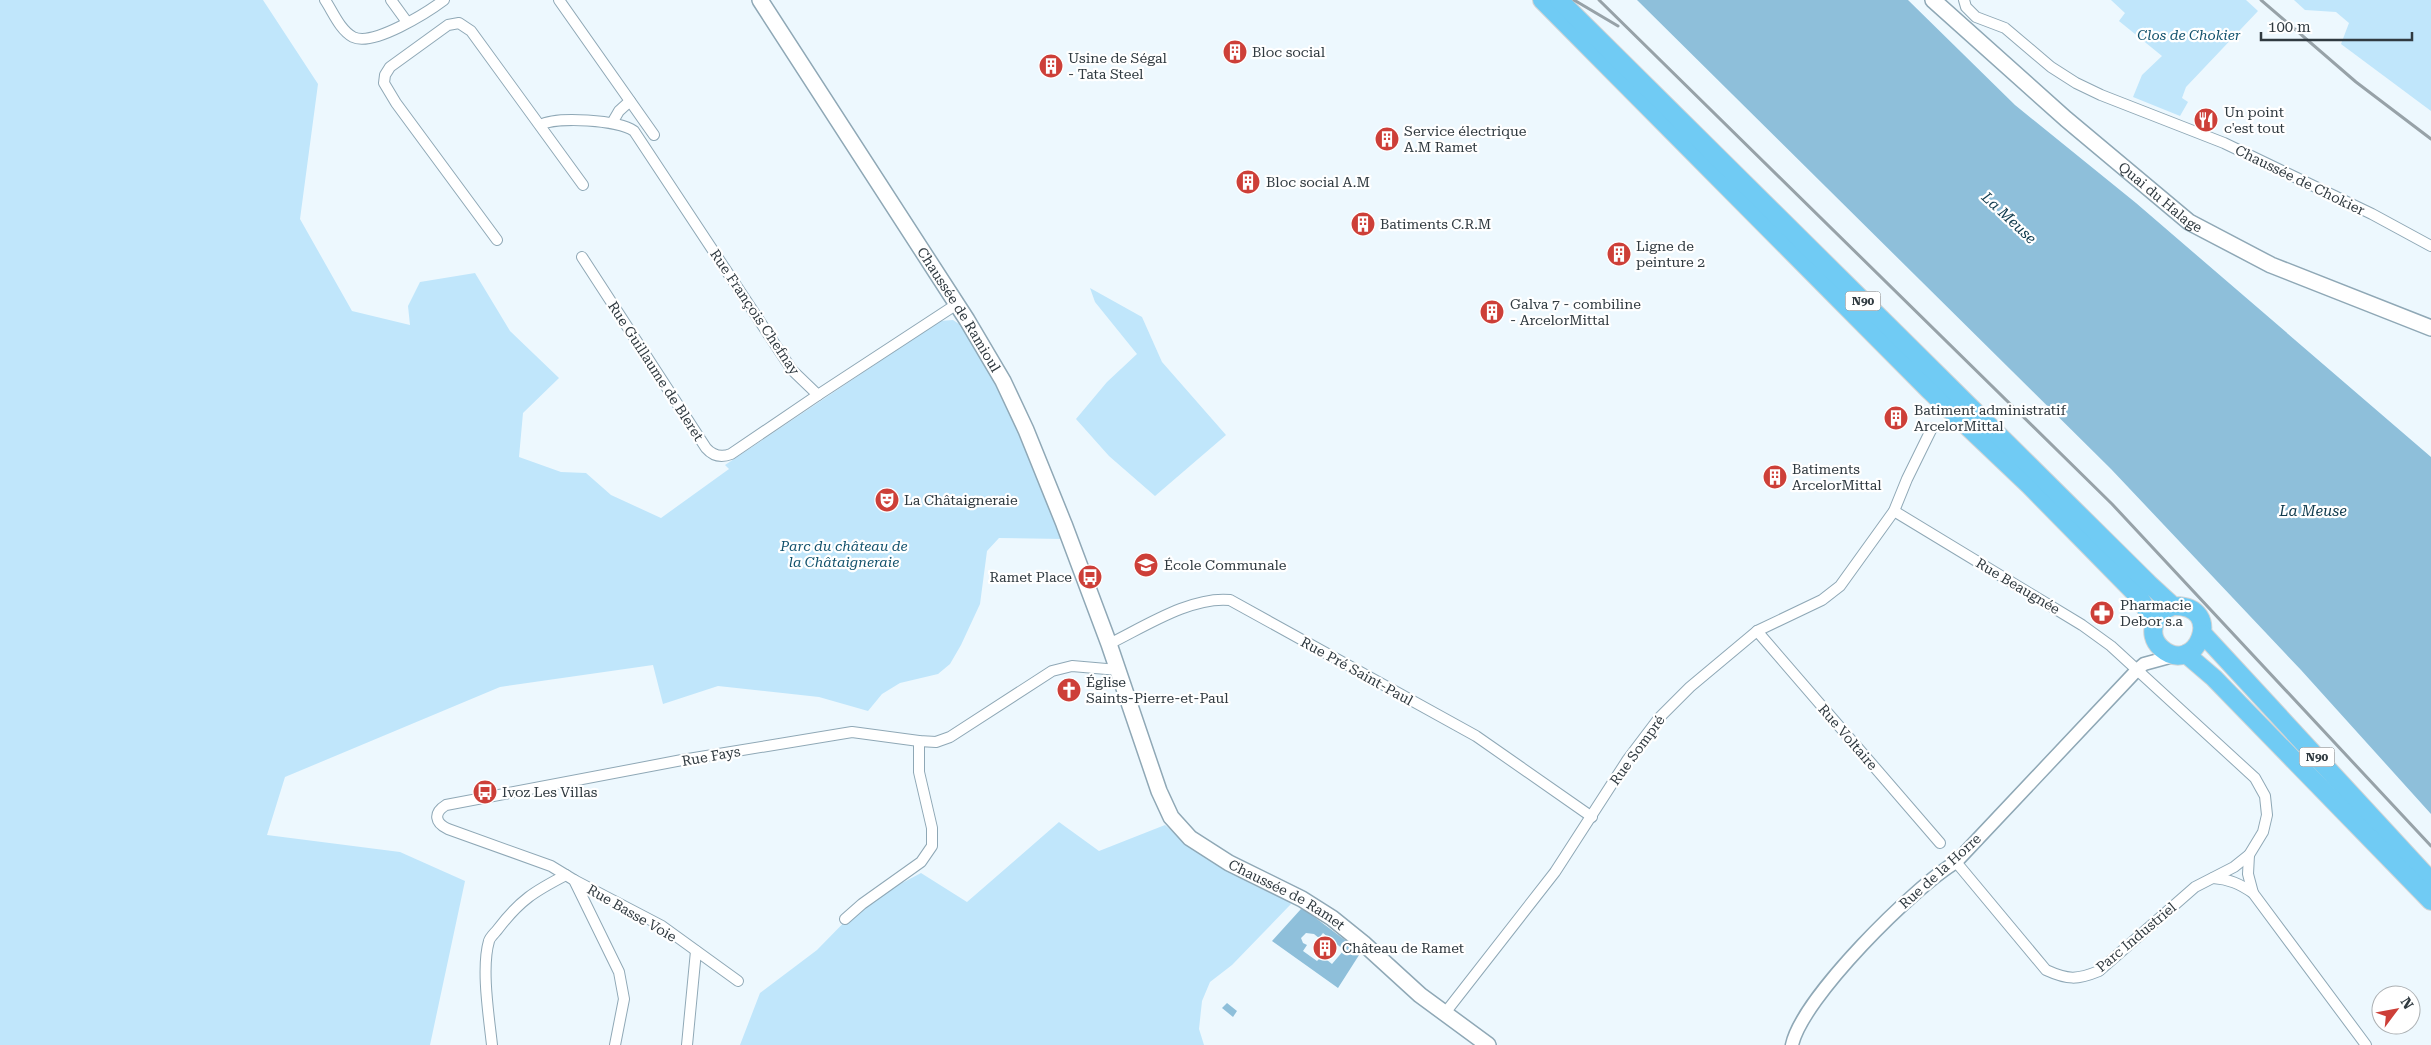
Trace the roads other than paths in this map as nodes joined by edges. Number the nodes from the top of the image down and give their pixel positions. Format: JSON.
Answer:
{"nodes":[{"id":1,"x":325,"y":0,"type":"edge"},
{"id":2,"x":391,"y":0,"type":"edge"},
{"id":3,"x":444,"y":0,"type":"edge"},
{"id":4,"x":559,"y":0,"type":"edge"},
{"id":5,"x":760,"y":0,"type":"edge"},
{"id":6,"x":1933,"y":0,"type":"edge"},
{"id":7,"x":1964,"y":0,"type":"edge"},
{"id":8,"x":1550,"y":3,"type":"edge"},
{"id":9,"x":407,"y":22,"type":"junction"},
{"id":10,"x":630,"y":102,"type":"junction"},
{"id":11,"x":540,"y":124,"type":"junction"},
{"id":12,"x":612,"y":124,"type":"junction"},
{"id":13,"x":654,"y":135,"type":"dead end"},
{"id":14,"x":583,"y":185,"type":"dead end"},
{"id":15,"x":497,"y":240,"type":"dead end"},
{"id":16,"x":2431,"y":246,"type":"edge"},
{"id":17,"x":582,"y":257,"type":"dead end"},
{"id":18,"x":957,"y":304,"type":"junction"},
{"id":19,"x":2431,"y":328,"type":"edge"},
{"id":20,"x":818,"y":395,"type":"junction"},
{"id":21,"x":1932,"y":428,"type":"dead end"},
{"id":22,"x":1894,"y":511,"type":"junction"},
{"id":23,"x":2173,"y":606,"type":"junction"},
{"id":24,"x":2154,"y":629,"type":"junction"},
{"id":25,"x":1757,"y":631,"type":"junction"},
{"id":26,"x":2203,"y":634,"type":"junction"},
{"id":27,"x":1109,"y":644,"type":"junction"},
{"id":28,"x":2181,"y":654,"type":"junction"},
{"id":29,"x":2140,"y":667,"type":"junction"},
{"id":30,"x":1118,"y":670,"type":"junction"},
{"id":31,"x":919,"y":741,"type":"junction"},
{"id":32,"x":1591,"y":817,"type":"junction"},
{"id":33,"x":1940,"y":843,"type":"dead end"},
{"id":34,"x":2248,"y":855,"type":"junction"},
{"id":35,"x":1956,"y":862,"type":"junction"},
{"id":36,"x":570,"y":878,"type":"junction"},
{"id":37,"x":2213,"y":878,"type":"junction"},
{"id":38,"x":2431,"y":880,"type":"edge"},
{"id":39,"x":2253,"y":893,"type":"junction"},
{"id":40,"x":2431,"y":901,"type":"edge"},
{"id":41,"x":845,"y":919,"type":"dead end"},
{"id":42,"x":696,"y":951,"type":"junction"},
{"id":43,"x":738,"y":981,"type":"dead end"},
{"id":44,"x":1445,"y":1013,"type":"junction"},
{"id":45,"x":492,"y":1045,"type":"edge"},
{"id":46,"x":614,"y":1045,"type":"edge"},
{"id":47,"x":687,"y":1045,"type":"edge"},
{"id":48,"x":1488,"y":1045,"type":"edge"},
{"id":49,"x":1792,"y":1045,"type":"edge"},
{"id":50,"x":2366,"y":1045,"type":"edge"}],
"edges":[{"from":1,"to":9,"type":"street"},
{"from":2,"to":9,"type":"street"},
{"from":3,"to":9,"type":"street"},
{"from":4,"to":10,"type":"street"},
{"from":5,"to":18,"type":"main road","name":"Chaussée de Ramioul"},
{"from":6,"to":19,"type":"main road","name":"Quai du Halage"},
{"from":7,"to":16,"type":"street","name":"Chaussée de Chokier"},
{"from":8,"to":23,"type":"highway","number":"N90"},
{"from":8,"to":24,"type":"highway","number":"N90"},
{"from":10,"to":12,"type":"street"},
{"from":10,"to":13,"type":"street"},
{"from":11,"to":12,"type":"street","name":"Rue François Chefnay"},
{"from":11,"to":14,"type":"street"},
{"from":11,"to":15,"type":"street"},
{"from":12,"to":20,"type":"street","name":"Rue François Chefnay"},
{"from":17,"to":20,"type":"street","name":"Rue Guillaume de Bleret"},
{"from":18,"to":20,"type":"street"},
{"from":18,"to":27,"type":"main road","name":"Chaussée de Ramioul"},
{"from":21,"to":22,"type":"street","name":"Rue Sompré"},
{"from":22,"to":25,"type":"street","name":"Rue Sompré"},
{"from":22,"to":29,"type":"street","name":"Rue Beaugnée"},
{"from":23,"to":24,"type":"highway"},
{"from":23,"to":26,"type":"highway"},
{"from":24,"to":28,"type":"highway"},
{"from":24,"to":29,"type":"street"},
{"from":25,"to":32,"type":"street","name":"Rue Sompré"},
{"from":25,"to":33,"type":"street","name":"Rue Voltaire"},
{"from":26,"to":28,"type":"highway"},
{"from":26,"to":38,"type":"highway","number":"N90"},
{"from":27,"to":30,"type":"main road"},
{"from":27,"to":32,"type":"street","name":"Rue Pré Saint-Paul"},
{"from":28,"to":29,"type":"street"},
{"from":28,"to":40,"type":"highway","number":"N90"},
{"from":29,"to":34,"type":"street","name":"Parc Industriel"},
{"from":29,"to":35,"type":"street","name":"Rue de la Horre"},
{"from":30,"to":31,"type":"street","name":"Rue Fays"},
{"from":30,"to":44,"type":"main road","name":"Chaussée de Ramet"},
{"from":31,"to":36,"type":"street","name":"Rue Fays"},
{"from":31,"to":41,"type":"street"},
{"from":32,"to":44,"type":"street","name":"Rue Sompré"},
{"from":34,"to":37,"type":"street","name":"Parc Industriel"},
{"from":34,"to":39,"type":"street"},
{"from":35,"to":37,"type":"street","name":"Parc Industriel"},
{"from":35,"to":49,"type":"street","name":"Rue de la Horre"},
{"from":36,"to":42,"type":"street","name":"Rue Basse Voie"},
{"from":36,"to":45,"type":"street"},
{"from":36,"to":46,"type":"street"},
{"from":37,"to":39,"type":"street"},
{"from":39,"to":50,"type":"street"},
{"from":42,"to":43,"type":"street","name":"Rue Basse Voie"},
{"from":42,"to":47,"type":"street"},
{"from":44,"to":48,"type":"main road","name":"Chaussée de Ramet"}]}
